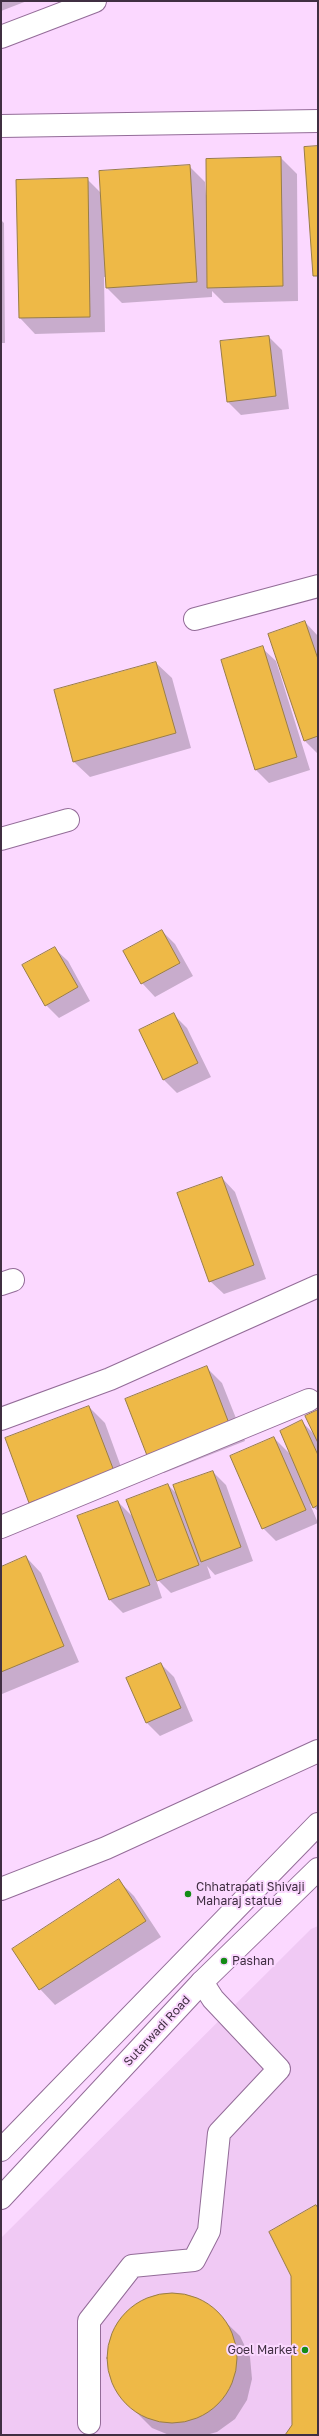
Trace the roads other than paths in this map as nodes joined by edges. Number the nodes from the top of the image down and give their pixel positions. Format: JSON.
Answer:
{"nodes":[{"id":1,"x":95,"y":1,"type":"edge"},
{"id":2,"x":1,"y":37,"type":"edge"},
{"id":3,"x":318,"y":121,"type":"edge"},
{"id":4,"x":1,"y":126,"type":"edge"},
{"id":5,"x":318,"y":586,"type":"edge"},
{"id":6,"x":195,"y":619,"type":"dead end"},
{"id":7,"x":68,"y":820,"type":"dead end"},
{"id":8,"x":1,"y":839,"type":"edge"},
{"id":9,"x":318,"y":1286,"type":"edge"},
{"id":10,"x":309,"y":1400,"type":"dead end"},
{"id":11,"x":1,"y":1420,"type":"edge"},
{"id":12,"x":1,"y":1527,"type":"edge"},
{"id":13,"x":318,"y":1751,"type":"edge"},
{"id":14,"x":318,"y":1824,"type":"edge"},
{"id":15,"x":318,"y":1870,"type":"edge"},
{"id":16,"x":1,"y":1889,"type":"edge"},
{"id":17,"x":202,"y":1982,"type":"junction"},
{"id":18,"x":1,"y":2150,"type":"edge"},
{"id":19,"x":1,"y":2198,"type":"edge"},
{"id":20,"x":89,"y":2423,"type":"dead end"}],
"edges":[{"from":1,"to":2,"type":"street"},
{"from":3,"to":4,"type":"street"},
{"from":5,"to":6,"type":"street"},
{"from":7,"to":8,"type":"street"},
{"from":9,"to":11,"type":"street"},
{"from":10,"to":12,"type":"street"},
{"from":13,"to":16,"type":"street"},
{"from":14,"to":18,"type":"street"},
{"from":15,"to":17,"type":"street","name":"Sutarwadi Road"},
{"from":17,"to":19,"type":"street","name":"Sutarwadi Road"},
{"from":17,"to":20,"type":"street"}]}
